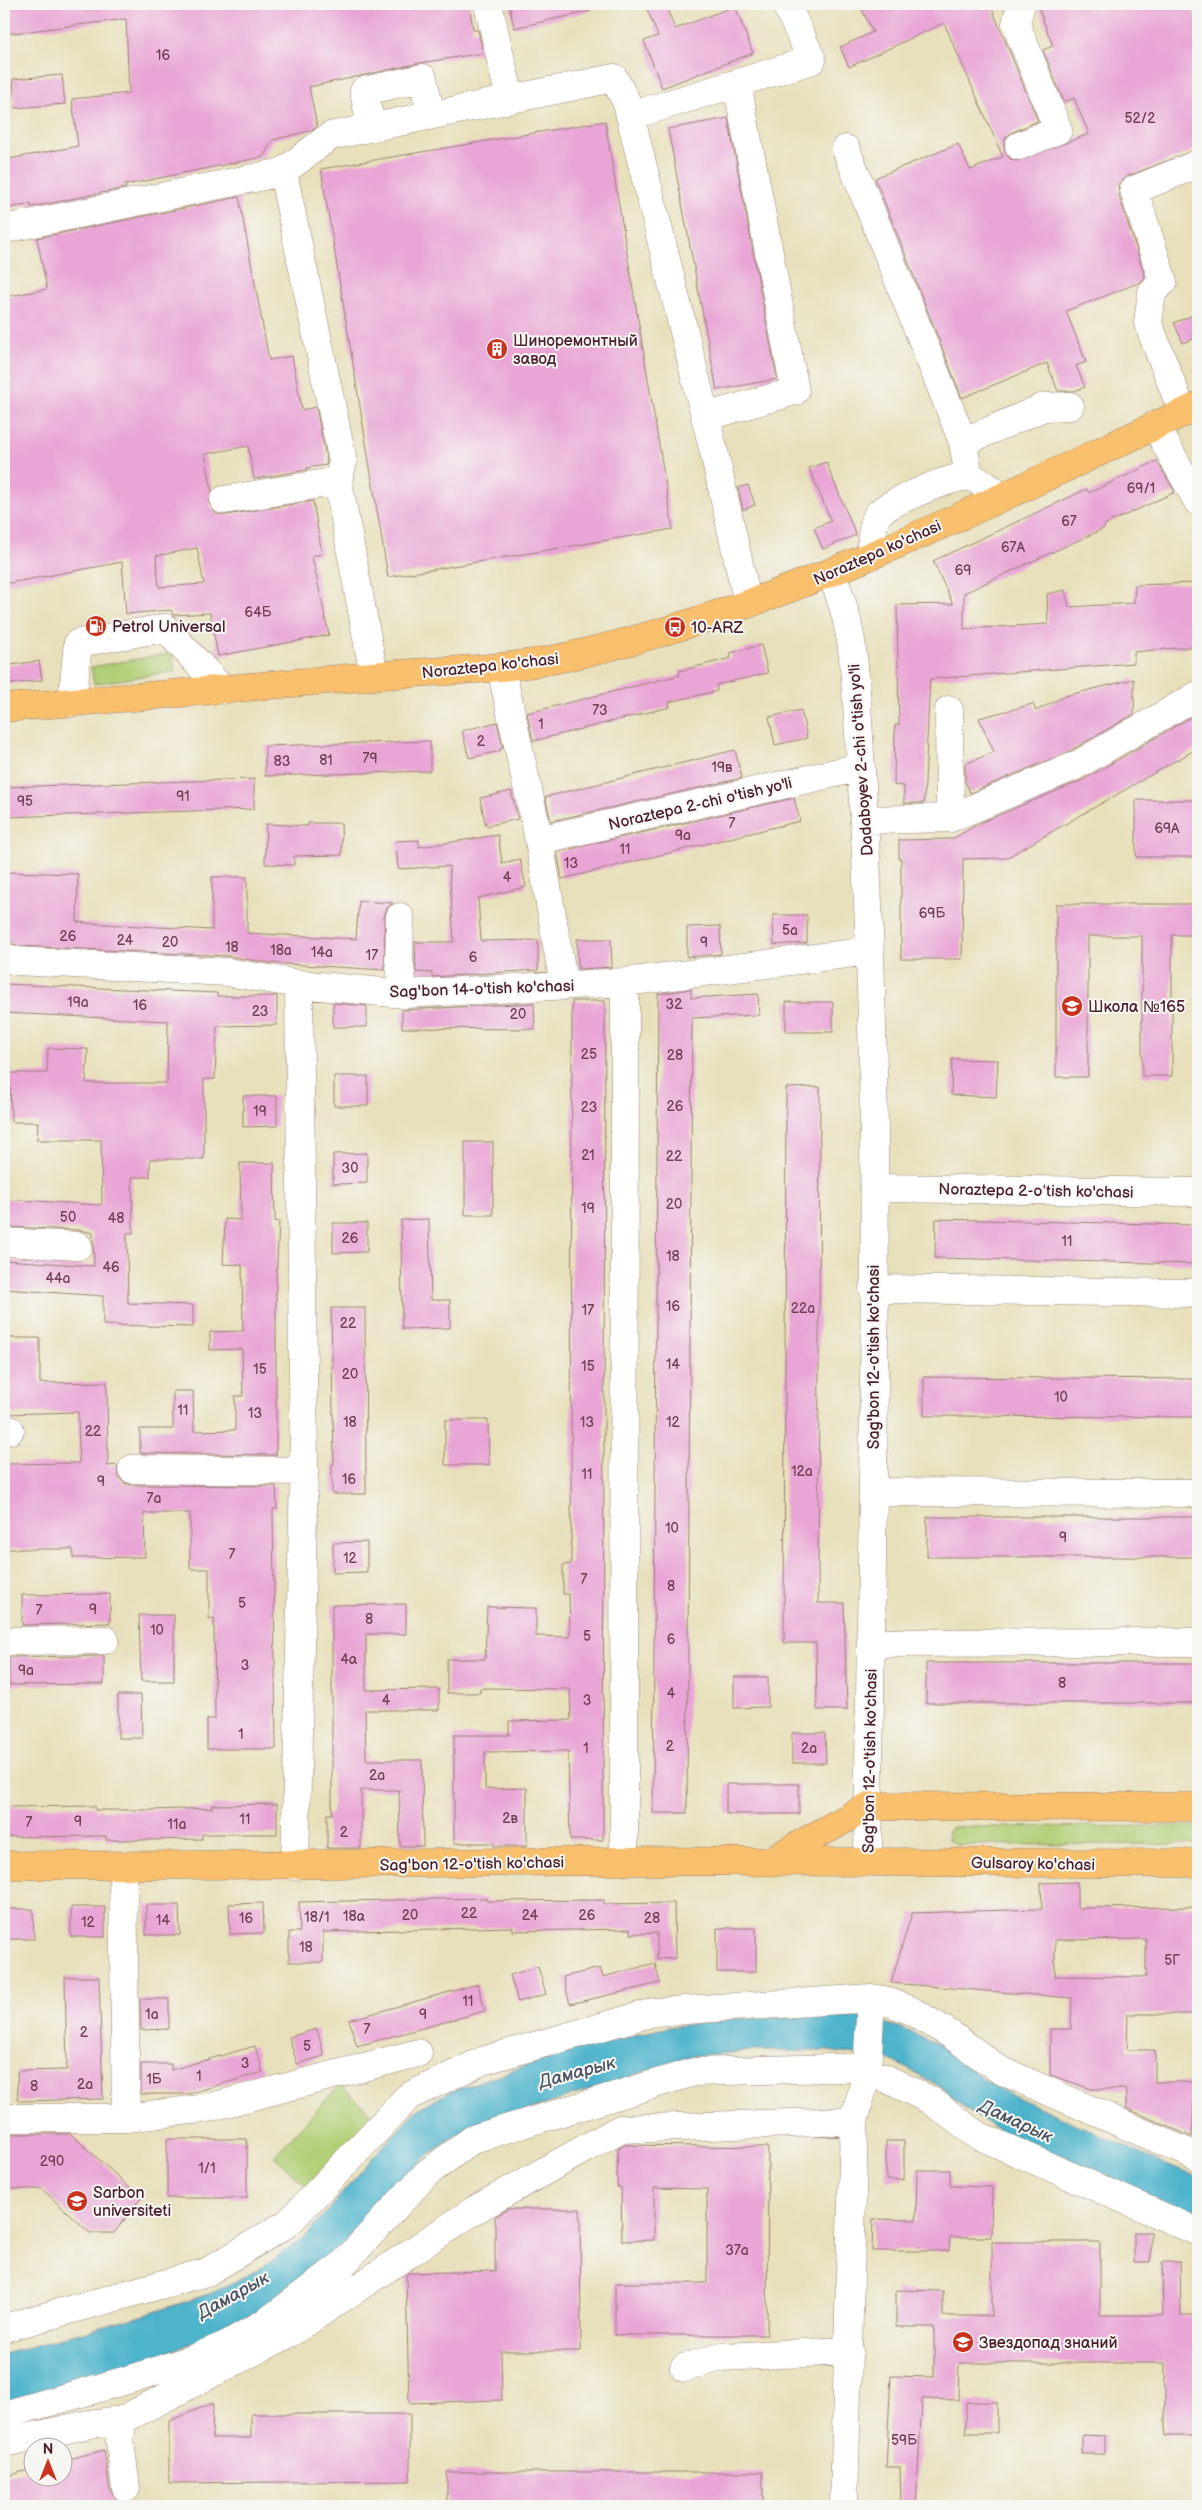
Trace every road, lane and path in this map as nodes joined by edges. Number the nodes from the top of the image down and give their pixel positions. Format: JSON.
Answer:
{"nodes":[{"id":1,"x":488,"y":4,"type":"edge"},
{"id":2,"x":786,"y":4,"type":"edge"},
{"id":3,"x":1021,"y":4,"type":"edge"},
{"id":4,"x":737,"y":83,"type":"junction"},
{"id":5,"x":510,"y":99,"type":"junction"},
{"id":6,"x":431,"y":115,"type":"junction"},
{"id":7,"x":630,"y":116,"type":"junction"},
{"id":8,"x":371,"y":127,"type":"junction"},
{"id":9,"x":1019,"y":146,"type":"dead end"},
{"id":10,"x":846,"y":149,"type":"dead end"},
{"id":11,"x":1198,"y":164,"type":"edge"},
{"id":12,"x":283,"y":172,"type":"junction"},
{"id":13,"x":4,"y":229,"type":"edge"},
{"id":14,"x":1070,"y":406,"type":"dead end"},
{"id":15,"x":1190,"y":410,"type":"edge"},
{"id":16,"x":705,"y":417,"type":"junction"},
{"id":17,"x":1155,"y":425,"type":"junction"},
{"id":18,"x":963,"y":442,"type":"junction"},
{"id":19,"x":969,"y":476,"type":"junction"},
{"id":20,"x":338,"y":481,"type":"junction"},
{"id":21,"x":1002,"y":496,"type":"junction"},
{"id":22,"x":224,"y":500,"type":"dead end"},
{"id":23,"x":1198,"y":502,"type":"edge"},
{"id":24,"x":870,"y":556,"type":"junction"},
{"id":25,"x":832,"y":574,"type":"junction"},
{"id":26,"x":748,"y":604,"type":"junction"},
{"id":27,"x":502,"y":668,"type":"junction"},
{"id":28,"x":374,"y":676,"type":"junction"},
{"id":29,"x":224,"y":690,"type":"junction"},
{"id":30,"x":1198,"y":696,"type":"edge"},
{"id":31,"x":72,"y":702,"type":"junction"},
{"id":32,"x":4,"y":708,"type":"edge"},
{"id":33,"x":949,"y":710,"type":"dead end"},
{"id":34,"x":861,"y":767,"type":"junction"},
{"id":35,"x":950,"y":818,"type":"junction"},
{"id":36,"x":864,"y":820,"type":"junction"},
{"id":37,"x":539,"y":840,"type":"junction"},
{"id":38,"x":400,"y":917,"type":"dead end"},
{"id":39,"x":870,"y":950,"type":"junction"},
{"id":40,"x":4,"y":957,"type":"edge"},
{"id":41,"x":625,"y":982,"type":"junction"},
{"id":42,"x":299,"y":984,"type":"junction"},
{"id":43,"x":564,"y":986,"type":"junction"},
{"id":44,"x":404,"y":994,"type":"junction"},
{"id":45,"x":874,"y":1188,"type":"junction"},
{"id":46,"x":1198,"y":1192,"type":"edge"},
{"id":47,"x":4,"y":1242,"type":"edge"},
{"id":48,"x":78,"y":1246,"type":"dead end"},
{"id":49,"x":873,"y":1289,"type":"junction"},
{"id":50,"x":1198,"y":1293,"type":"edge"},
{"id":51,"x":132,"y":1468,"type":"dead end"},
{"id":52,"x":304,"y":1471,"type":"junction"},
{"id":53,"x":873,"y":1492,"type":"junction"},
{"id":54,"x":1198,"y":1493,"type":"edge"},
{"id":55,"x":105,"y":1640,"type":"dead end"},
{"id":56,"x":4,"y":1641,"type":"edge"},
{"id":57,"x":1198,"y":1642,"type":"edge"},
{"id":58,"x":871,"y":1643,"type":"junction"},
{"id":59,"x":869,"y":1806,"type":"junction"},
{"id":60,"x":1198,"y":1807,"type":"edge"},
{"id":61,"x":624,"y":1861,"type":"junction"},
{"id":62,"x":770,"y":1861,"type":"junction"},
{"id":63,"x":868,"y":1861,"type":"junction"},
{"id":64,"x":1198,"y":1863,"type":"edge"},
{"id":65,"x":4,"y":1865,"type":"edge"},
{"id":66,"x":123,"y":1866,"type":"junction"},
{"id":67,"x":295,"y":1866,"type":"junction"},
{"id":68,"x":870,"y":1998,"type":"junction"},
{"id":69,"x":418,"y":2053,"type":"dead end"},
{"id":70,"x":867,"y":2070,"type":"junction"},
{"id":71,"x":4,"y":2118,"type":"edge"},
{"id":72,"x":126,"y":2118,"type":"junction"},
{"id":73,"x":854,"y":2121,"type":"junction"},
{"id":74,"x":1198,"y":2157,"type":"edge"},
{"id":75,"x":1198,"y":2232,"type":"edge"},
{"id":76,"x":4,"y":2328,"type":"edge"},
{"id":77,"x":849,"y":2351,"type":"junction"},
{"id":78,"x":684,"y":2368,"type":"dead end"},
{"id":79,"x":4,"y":2415,"type":"edge"},
{"id":80,"x":122,"y":2420,"type":"junction"},
{"id":81,"x":4,"y":2444,"type":"edge"},
{"id":82,"x":126,"y":2488,"type":"dead end"},
{"id":83,"x":844,"y":2506,"type":"edge"}],
"edges":[{"from":1,"to":5,"type":"street"},
{"from":2,"to":4,"type":"street"},
{"from":3,"to":9,"type":"street"},
{"from":4,"to":7,"type":"street"},
{"from":4,"to":16,"type":"street"},
{"from":5,"to":6,"type":"street"},
{"from":5,"to":7,"type":"street"},
{"from":6,"to":8,"type":"street"},
{"from":6,"to":8,"type":"street"},
{"from":7,"to":16,"type":"street"},
{"from":8,"to":12,"type":"street"},
{"from":10,"to":18,"type":"street"},
{"from":11,"to":15,"type":"street"},
{"from":12,"to":13,"type":"street"},
{"from":12,"to":20,"type":"street"},
{"from":14,"to":18,"type":"street"},
{"from":15,"to":17,"type":"main road","name":"Noraztepa ko'chasi"},
{"from":16,"to":26,"type":"street"},
{"from":17,"to":21,"type":"main road","name":"Noraztepa ko'chasi"},
{"from":17,"to":23,"type":"street"},
{"from":18,"to":19,"type":"street"},
{"from":19,"to":21,"type":"street"},
{"from":19,"to":24,"type":"street"},
{"from":20,"to":22,"type":"street"},
{"from":20,"to":28,"type":"street"},
{"from":21,"to":24,"type":"main road","name":"Noraztepa ko'chasi"},
{"from":24,"to":25,"type":"main road","name":"Noraztepa ko'chasi"},
{"from":25,"to":26,"type":"main road","name":"Noraztepa ko'chasi"},
{"from":25,"to":34,"type":"street","name":"Dadaboyev 2-chi o'tish yo'li"},
{"from":26,"to":27,"type":"main road","name":"Noraztepa ko'chasi"},
{"from":27,"to":28,"type":"main road","name":"Noraztepa ko'chasi"},
{"from":27,"to":37,"type":"street"},
{"from":28,"to":29,"type":"main road","name":"Noraztepa ko'chasi"},
{"from":29,"to":31,"type":"main road","name":"Noraztepa ko'chasi"},
{"from":29,"to":31,"type":"street"},
{"from":30,"to":35,"type":"street"},
{"from":31,"to":32,"type":"main road","name":"Noraztepa ko'chasi"},
{"from":33,"to":35,"type":"street"},
{"from":34,"to":36,"type":"street","name":"Dadaboyev 2-chi o'tish yo'li"},
{"from":34,"to":37,"type":"street","name":"Noraztepa 2-chi o'tish yo'li"},
{"from":35,"to":36,"type":"street"},
{"from":36,"to":39,"type":"street","name":"Dadaboyev 2-chi o'tish yo'li"},
{"from":37,"to":43,"type":"street"},
{"from":38,"to":44,"type":"street"},
{"from":39,"to":41,"type":"street","name":"Sag'bon 14-o'tish ko'chasi"},
{"from":39,"to":45,"type":"street","name":"Sag'bon 12-o'tish ko'chasi"},
{"from":40,"to":42,"type":"street","name":"Sag'bon 14-o'tish ko'chasi"},
{"from":41,"to":43,"type":"street","name":"Sag'bon 14-o'tish ko'chasi"},
{"from":41,"to":61,"type":"street"},
{"from":42,"to":44,"type":"street","name":"Sag'bon 14-o'tish ko'chasi"},
{"from":42,"to":52,"type":"street"},
{"from":43,"to":44,"type":"street","name":"Sag'bon 14-o'tish ko'chasi"},
{"from":45,"to":46,"type":"street","name":"Noraztepa 2-oʻtish ko'chasi"},
{"from":45,"to":49,"type":"street","name":"Sag'bon 12-o'tish ko'chasi"},
{"from":47,"to":48,"type":"street"},
{"from":49,"to":50,"type":"street"},
{"from":49,"to":53,"type":"street","name":"Sag'bon 12-o'tish ko'chasi"},
{"from":51,"to":52,"type":"street"},
{"from":52,"to":67,"type":"street"},
{"from":53,"to":54,"type":"street"},
{"from":53,"to":58,"type":"street","name":"Sag'bon 12-o'tish ko'chasi"},
{"from":55,"to":56,"type":"street"},
{"from":57,"to":58,"type":"street"},
{"from":58,"to":59,"type":"street","name":"Sag'bon 12-o'tish ko'chasi"},
{"from":59,"to":60,"type":"main road"},
{"from":59,"to":62,"type":"main road"},
{"from":59,"to":63,"type":"street","name":"Sag'bon 12-o'tish ko'chasi"},
{"from":61,"to":62,"type":"main road","name":"Sag'bon 12-o'tish ko'chasi"},
{"from":61,"to":67,"type":"main road","name":"Sag'bon 12-o'tish ko'chasi"},
{"from":62,"to":63,"type":"main road","name":"Sag'bon 12-o'tish ko'chasi"},
{"from":63,"to":64,"type":"main road","name":"Gulsaroy ko'chasi"},
{"from":65,"to":66,"type":"main road","name":"Sag'bon 12-o'tish ko'chasi"},
{"from":66,"to":67,"type":"main road","name":"Sag'bon 12-o'tish ko'chasi"},
{"from":66,"to":72,"type":"street"},
{"from":68,"to":70,"type":"street"},
{"from":68,"to":74,"type":"street"},
{"from":68,"to":76,"type":"street"},
{"from":69,"to":72,"type":"street"},
{"from":70,"to":73,"type":"street"},
{"from":70,"to":75,"type":"street"},
{"from":70,"to":79,"type":"street"},
{"from":71,"to":72,"type":"street"},
{"from":73,"to":77,"type":"street"},
{"from":73,"to":80,"type":"street"},
{"from":77,"to":78,"type":"street"},
{"from":77,"to":83,"type":"street"},
{"from":80,"to":81,"type":"street"},
{"from":80,"to":82,"type":"street"}]}
